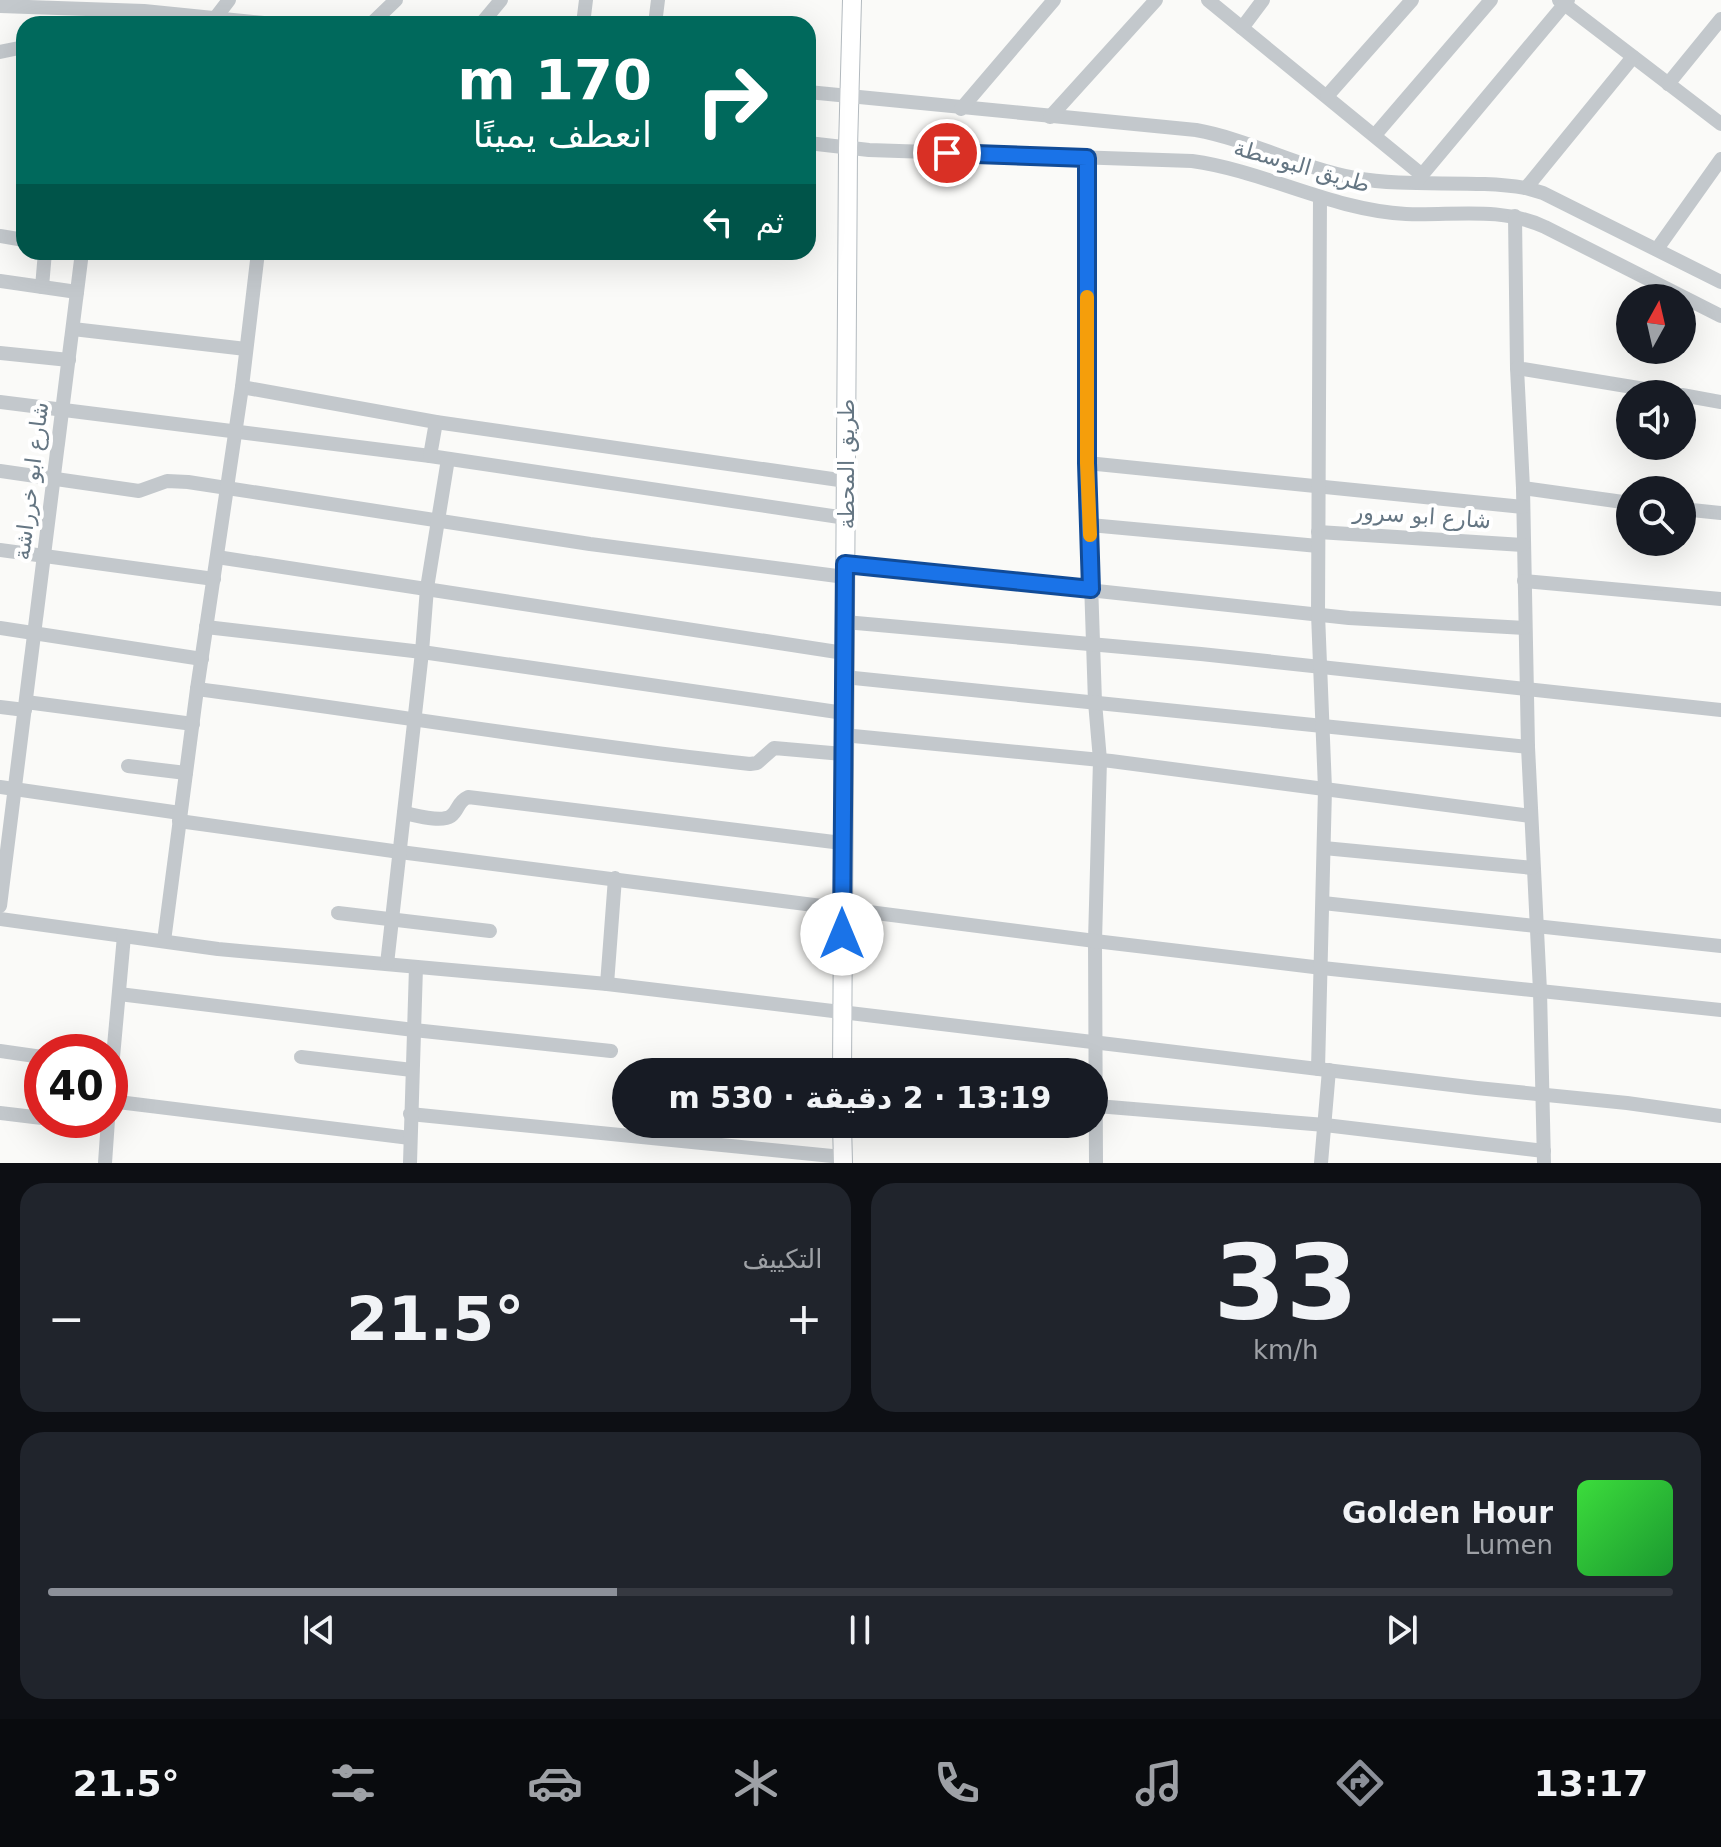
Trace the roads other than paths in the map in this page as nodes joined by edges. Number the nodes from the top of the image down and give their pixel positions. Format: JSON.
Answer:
{"nodes":[{"id":1,"x":229,"y":0,"type":"edge"},
{"id":2,"x":396,"y":0,"type":"edge"},
{"id":3,"x":501,"y":0,"type":"edge"},
{"id":4,"x":852,"y":0,"type":"edge"},
{"id":5,"x":1054,"y":0,"type":"edge"},
{"id":6,"x":1156,"y":0,"type":"edge"},
{"id":7,"x":1208,"y":0,"type":"edge"},
{"id":8,"x":1263,"y":0,"type":"edge"},
{"id":9,"x":1412,"y":0,"type":"edge"},
{"id":10,"x":1491,"y":0,"type":"edge"},
{"id":11,"x":1563,"y":1,"type":"edge"},
{"id":12,"x":21,"y":4,"type":"edge"},
{"id":13,"x":145,"y":5,"type":"edge"},
{"id":14,"x":0,"y":6,"type":"edge"},
{"id":15,"x":57,"y":16,"type":"edge"},
{"id":16,"x":169,"y":16,"type":"edge"},
{"id":17,"x":217,"y":16,"type":"edge"},
{"id":18,"x":379,"y":16,"type":"edge"},
{"id":19,"x":488,"y":16,"type":"edge"},
{"id":20,"x":1721,"y":19,"type":"edge"},
{"id":21,"x":1242,"y":28,"type":"junction"},
{"id":22,"x":1633,"y":57,"type":"junction"},
{"id":23,"x":1668,"y":84,"type":"junction"},
{"id":24,"x":1327,"y":96,"type":"junction"},
{"id":25,"x":816,"y":98,"type":"edge"},
{"id":26,"x":961,"y":109,"type":"junction"},
{"id":27,"x":1050,"y":117,"type":"junction"},
{"id":28,"x":849,"y":122,"type":"junction"},
{"id":29,"x":1721,"y":124,"type":"edge"},
{"id":30,"x":1375,"y":135,"type":"junction"},
{"id":31,"x":816,"y":139,"type":"edge"},
{"id":32,"x":1087,"y":158,"type":"junction"},
{"id":33,"x":1721,"y":159,"type":"edge"},
{"id":34,"x":1419,"y":178,"type":"junction"},
{"id":35,"x":1526,"y":188,"type":"junction"},
{"id":36,"x":1320,"y":197,"type":"junction"},
{"id":37,"x":1515,"y":216,"type":"junction"},
{"id":38,"x":1657,"y":249,"type":"junction"},
{"id":39,"x":44,"y":260,"type":"edge"},
{"id":40,"x":81,"y":260,"type":"edge"},
{"id":41,"x":257,"y":260,"type":"edge"},
{"id":42,"x":0,"y":281,"type":"edge"},
{"id":43,"x":1721,"y":282,"type":"edge"},
{"id":44,"x":42,"y":287,"type":"junction"},
{"id":45,"x":77,"y":292,"type":"junction"},
{"id":46,"x":1721,"y":316,"type":"edge"},
{"id":47,"x":73,"y":329,"type":"junction"},
{"id":48,"x":246,"y":349,"type":"junction"},
{"id":49,"x":0,"y":353,"type":"edge"},
{"id":50,"x":69,"y":360,"type":"junction"},
{"id":51,"x":1517,"y":368,"type":"junction"},
{"id":52,"x":1616,"y":384,"type":"edge"},
{"id":53,"x":242,"y":387,"type":"junction"},
{"id":54,"x":1696,"y":398,"type":"edge"},
{"id":55,"x":0,"y":402,"type":"edge"},
{"id":56,"x":1721,"y":402,"type":"edge"},
{"id":57,"x":63,"y":410,"type":"junction"},
{"id":58,"x":436,"y":422,"type":"junction"},
{"id":59,"x":236,"y":431,"type":"junction"},
{"id":60,"x":430,"y":456,"type":"junction"},
{"id":61,"x":448,"y":459,"type":"junction"},
{"id":62,"x":1087,"y":463,"type":"junction"},
{"id":63,"x":0,"y":471,"type":"edge"},
{"id":64,"x":54,"y":479,"type":"junction"},
{"id":65,"x":846,"y":481,"type":"junction"},
{"id":66,"x":1318,"y":486,"type":"junction"},
{"id":67,"x":227,"y":488,"type":"junction"},
{"id":68,"x":1523,"y":488,"type":"junction"},
{"id":69,"x":1616,"y":501,"type":"edge"},
{"id":70,"x":1523,"y":507,"type":"junction"},
{"id":71,"x":1696,"y":510,"type":"edge"},
{"id":72,"x":1721,"y":513,"type":"edge"},
{"id":73,"x":846,"y":518,"type":"junction"},
{"id":74,"x":438,"y":520,"type":"junction"},
{"id":75,"x":1090,"y":525,"type":"junction"},
{"id":76,"x":1318,"y":539,"type":"junction"},
{"id":77,"x":1523,"y":545,"type":"junction"},
{"id":78,"x":0,"y":550,"type":"edge"},
{"id":79,"x":44,"y":556,"type":"junction"},
{"id":80,"x":217,"y":557,"type":"junction"},
{"id":81,"x":845,"y":571,"type":"junction"},
{"id":82,"x":214,"y":579,"type":"junction"},
{"id":83,"x":1524,"y":581,"type":"junction"},
{"id":84,"x":427,"y":588,"type":"junction"},
{"id":85,"x":1091,"y":589,"type":"junction"},
{"id":86,"x":1721,"y":599,"type":"edge"},
{"id":87,"x":1318,"y":614,"type":"junction"},
{"id":88,"x":845,"y":622,"type":"junction"},
{"id":89,"x":206,"y":627,"type":"junction"},
{"id":90,"x":0,"y":628,"type":"edge"},
{"id":91,"x":1525,"y":628,"type":"junction"},
{"id":92,"x":34,"y":634,"type":"junction"},
{"id":93,"x":1095,"y":644,"type":"junction"},
{"id":94,"x":422,"y":652,"type":"junction"},
{"id":95,"x":844,"y":653,"type":"junction"},
{"id":96,"x":202,"y":659,"type":"junction"},
{"id":97,"x":1319,"y":666,"type":"junction"},
{"id":98,"x":844,"y":677,"type":"junction"},
{"id":99,"x":1527,"y":688,"type":"junction"},
{"id":100,"x":197,"y":689,"type":"junction"},
{"id":101,"x":1095,"y":702,"type":"junction"},
{"id":102,"x":25,"y":706,"type":"junction"},
{"id":103,"x":0,"y":707,"type":"edge"},
{"id":104,"x":1721,"y":710,"type":"edge"},
{"id":105,"x":844,"y":713,"type":"junction"},
{"id":106,"x":415,"y":718,"type":"junction"},
{"id":107,"x":193,"y":724,"type":"junction"},
{"id":108,"x":1322,"y":726,"type":"junction"},
{"id":109,"x":843,"y":745,"type":"junction"},
{"id":110,"x":1528,"y":747,"type":"junction"},
{"id":111,"x":1100,"y":760,"type":"junction"},
{"id":112,"x":128,"y":766,"type":"dead end"},
{"id":113,"x":186,"y":773,"type":"junction"},
{"id":114,"x":0,"y":787,"type":"edge"},
{"id":115,"x":16,"y":788,"type":"junction"},
{"id":116,"x":1325,"y":789,"type":"junction"},
{"id":117,"x":404,"y":813,"type":"junction"},
{"id":118,"x":1531,"y":816,"type":"junction"},
{"id":119,"x":180,"y":817,"type":"junction"},
{"id":120,"x":842,"y":843,"type":"junction"},
{"id":121,"x":1324,"y":848,"type":"junction"},
{"id":122,"x":400,"y":852,"type":"junction"},
{"id":123,"x":1533,"y":868,"type":"junction"},
{"id":124,"x":615,"y":878,"type":"junction"},
{"id":125,"x":1323,"y":903,"type":"junction"},
{"id":126,"x":0,"y":906,"type":"edge"},
{"id":127,"x":842,"y":907,"type":"junction"},
{"id":128,"x":338,"y":913,"type":"dead end"},
{"id":129,"x":0,"y":919,"type":"edge"},
{"id":130,"x":392,"y":920,"type":"junction"},
{"id":131,"x":1535,"y":926,"type":"junction"},
{"id":132,"x":490,"y":931,"type":"dead end"},
{"id":133,"x":124,"y":936,"type":"junction"},
{"id":134,"x":164,"y":941,"type":"junction"},
{"id":135,"x":1095,"y":941,"type":"junction"},
{"id":136,"x":1721,"y":946,"type":"edge"},
{"id":137,"x":387,"y":964,"type":"junction"},
{"id":138,"x":416,"y":967,"type":"junction"},
{"id":139,"x":1322,"y":968,"type":"junction"},
{"id":140,"x":607,"y":984,"type":"junction"},
{"id":141,"x":1540,"y":991,"type":"junction"},
{"id":142,"x":119,"y":994,"type":"junction"},
{"id":143,"x":1721,"y":1010,"type":"edge"},
{"id":144,"x":842,"y":1013,"type":"junction"},
{"id":145,"x":414,"y":1030,"type":"junction"},
{"id":146,"x":114,"y":1034,"type":"edge"},
{"id":147,"x":1098,"y":1044,"type":"junction"},
{"id":148,"x":0,"y":1051,"type":"edge"},
{"id":149,"x":611,"y":1051,"type":"dead end"},
{"id":150,"x":24,"y":1054,"type":"edge"},
{"id":151,"x":301,"y":1057,"type":"dead end"},
{"id":152,"x":842,"y":1058,"type":"edge"},
{"id":153,"x":1098,"y":1058,"type":"edge"},
{"id":154,"x":412,"y":1070,"type":"junction"},
{"id":155,"x":1324,"y":1070,"type":"junction"},
{"id":156,"x":1543,"y":1095,"type":"junction"},
{"id":157,"x":128,"y":1103,"type":"edge"},
{"id":158,"x":0,"y":1113,"type":"edge"},
{"id":159,"x":410,"y":1114,"type":"junction"},
{"id":160,"x":24,"y":1116,"type":"edge"},
{"id":161,"x":1721,"y":1116,"type":"edge"},
{"id":162,"x":1108,"y":1117,"type":"edge"},
{"id":163,"x":1325,"y":1125,"type":"junction"},
{"id":164,"x":107,"y":1138,"type":"edge"},
{"id":165,"x":410,"y":1138,"type":"junction"},
{"id":166,"x":842,"y":1138,"type":"edge"},
{"id":167,"x":1096,"y":1138,"type":"edge"},
{"id":168,"x":1544,"y":1157,"type":"edge"},
{"id":169,"x":842,"y":1160,"type":"edge"},
{"id":170,"x":105,"y":1163,"type":"edge"},
{"id":171,"x":410,"y":1163,"type":"edge"},
{"id":172,"x":1096,"y":1163,"type":"edge"},
{"id":173,"x":1321,"y":1163,"type":"edge"}],
"edges":[{"from":1,"to":17,"type":"street"},
{"from":2,"to":18,"type":"street"},
{"from":3,"to":19,"type":"street"},
{"from":4,"to":28,"type":"street","name":"طريق المحطة"},
{"from":5,"to":26,"type":"street"},
{"from":6,"to":27,"type":"street"},
{"from":7,"to":21,"type":"street"},
{"from":8,"to":21,"type":"street"},
{"from":9,"to":24,"type":"street"},
{"from":10,"to":30,"type":"street"},
{"from":11,"to":22,"type":"street"},
{"from":11,"to":34,"type":"street"},
{"from":12,"to":14,"type":"street"},
{"from":12,"to":15,"type":"street"},
{"from":13,"to":15,"type":"street"},
{"from":13,"to":16,"type":"street"},
{"from":20,"to":23,"type":"street"},
{"from":21,"to":24,"type":"street"},
{"from":22,"to":23,"type":"street"},
{"from":22,"to":35,"type":"street"},
{"from":23,"to":29,"type":"street"},
{"from":24,"to":30,"type":"street"},
{"from":25,"to":28,"type":"street"},
{"from":26,"to":27,"type":"street","name":"طريق البوسطة"},
{"from":26,"to":28,"type":"street","name":"طريق البوسطة"},
{"from":27,"to":34,"type":"street","name":"طريق البوسطة"},
{"from":28,"to":31,"type":"street"},
{"from":28,"to":32,"type":"street","name":"طريق البوسطة"},
{"from":28,"to":65,"type":"street","name":"طريق المحطة"},
{"from":30,"to":34,"type":"street"},
{"from":32,"to":36,"type":"street","name":"طريق البوسطة"},
{"from":32,"to":62,"type":"street"},
{"from":33,"to":38,"type":"street"},
{"from":34,"to":35,"type":"street","name":"طريق البوسطة"},
{"from":35,"to":38,"type":"street","name":"طريق البوسطة"},
{"from":36,"to":37,"type":"street","name":"طريق البوسطة"},
{"from":36,"to":66,"type":"street"},
{"from":37,"to":46,"type":"street","name":"طريق البوسطة"},
{"from":37,"to":51,"type":"street"},
{"from":38,"to":43,"type":"street","name":"طريق البوسطة"},
{"from":39,"to":44,"type":"street"},
{"from":40,"to":45,"type":"street","name":"شارع ابو خرراشة"},
{"from":41,"to":48,"type":"street"},
{"from":42,"to":44,"type":"street"},
{"from":44,"to":45,"type":"street"},
{"from":45,"to":47,"type":"street","name":"شارع ابو خرراشة"},
{"from":47,"to":48,"type":"street"},
{"from":47,"to":50,"type":"street","name":"شارع ابو خرراشة"},
{"from":48,"to":53,"type":"street"},
{"from":49,"to":50,"type":"street"},
{"from":50,"to":57,"type":"street","name":"شارع ابو خرراشة"},
{"from":51,"to":52,"type":"street"},
{"from":51,"to":68,"type":"street"},
{"from":53,"to":58,"type":"street"},
{"from":53,"to":59,"type":"street"},
{"from":54,"to":56,"type":"street"},
{"from":55,"to":57,"type":"street"},
{"from":57,"to":59,"type":"street"},
{"from":57,"to":64,"type":"street","name":"شارع ابو خرراشة"},
{"from":58,"to":60,"type":"street"},
{"from":58,"to":65,"type":"street"},
{"from":59,"to":60,"type":"street"},
{"from":59,"to":67,"type":"street"},
{"from":60,"to":61,"type":"street"},
{"from":61,"to":73,"type":"street"},
{"from":61,"to":74,"type":"street"},
{"from":62,"to":66,"type":"street"},
{"from":62,"to":75,"type":"street"},
{"from":63,"to":64,"type":"street"},
{"from":64,"to":67,"type":"street"},
{"from":64,"to":79,"type":"street","name":"شارع ابو خرراشة"},
{"from":65,"to":73,"type":"street","name":"طريق المحطة"},
{"from":66,"to":70,"type":"street"},
{"from":66,"to":76,"type":"street"},
{"from":67,"to":74,"type":"street"},
{"from":67,"to":80,"type":"street"},
{"from":68,"to":69,"type":"street"},
{"from":68,"to":70,"type":"street"},
{"from":70,"to":77,"type":"street"},
{"from":71,"to":72,"type":"street"},
{"from":73,"to":81,"type":"street","name":"طريق المحطة"},
{"from":74,"to":81,"type":"street"},
{"from":74,"to":84,"type":"street"},
{"from":75,"to":76,"type":"street","name":"شارع ابو سرور"},
{"from":75,"to":85,"type":"street"},
{"from":76,"to":77,"type":"street","name":"شارع ابو سرور"},
{"from":76,"to":87,"type":"street"},
{"from":77,"to":83,"type":"street"},
{"from":78,"to":79,"type":"street"},
{"from":79,"to":82,"type":"street"},
{"from":79,"to":92,"type":"street","name":"شارع ابو خرراشة"},
{"from":80,"to":82,"type":"street"},
{"from":80,"to":84,"type":"street"},
{"from":81,"to":85,"type":"street"},
{"from":81,"to":88,"type":"street","name":"طريق المحطة"},
{"from":82,"to":89,"type":"street"},
{"from":83,"to":86,"type":"street"},
{"from":83,"to":91,"type":"street"},
{"from":84,"to":94,"type":"street"},
{"from":84,"to":95,"type":"street"},
{"from":85,"to":87,"type":"street"},
{"from":85,"to":93,"type":"street"},
{"from":87,"to":91,"type":"street"},
{"from":87,"to":97,"type":"street"},
{"from":88,"to":93,"type":"street"},
{"from":88,"to":95,"type":"street","name":"طريق المحطة"},
{"from":89,"to":94,"type":"street"},
{"from":89,"to":96,"type":"street"},
{"from":90,"to":92,"type":"street"},
{"from":91,"to":99,"type":"street"},
{"from":92,"to":96,"type":"street"},
{"from":92,"to":102,"type":"street","name":"شارع ابو خرراشة"},
{"from":93,"to":97,"type":"street"},
{"from":93,"to":101,"type":"street"},
{"from":94,"to":105,"type":"street"},
{"from":94,"to":106,"type":"street"},
{"from":95,"to":98,"type":"street","name":"طريق المحطة"},
{"from":96,"to":100,"type":"street"},
{"from":97,"to":99,"type":"street"},
{"from":97,"to":108,"type":"street"},
{"from":98,"to":101,"type":"street"},
{"from":98,"to":105,"type":"street","name":"طريق المحطة"},
{"from":99,"to":104,"type":"street"},
{"from":99,"to":110,"type":"street"},
{"from":100,"to":106,"type":"street"},
{"from":100,"to":107,"type":"street"},
{"from":101,"to":108,"type":"street"},
{"from":101,"to":111,"type":"street"},
{"from":102,"to":103,"type":"street"},
{"from":102,"to":107,"type":"street"},
{"from":102,"to":115,"type":"street","name":"شارع ابو خرراشة"},
{"from":105,"to":109,"type":"street","name":"طريق المحطة"},
{"from":106,"to":109,"type":"street"},
{"from":106,"to":117,"type":"street"},
{"from":107,"to":113,"type":"street"},
{"from":108,"to":110,"type":"street"},
{"from":108,"to":116,"type":"street"},
{"from":109,"to":111,"type":"street"},
{"from":109,"to":120,"type":"street","name":"طريق المحطة"},
{"from":110,"to":118,"type":"street"},
{"from":111,"to":116,"type":"street"},
{"from":111,"to":135,"type":"street"},
{"from":112,"to":113,"type":"street"},
{"from":113,"to":119,"type":"street"},
{"from":114,"to":115,"type":"street"},
{"from":115,"to":119,"type":"street"},
{"from":115,"to":126,"type":"street","name":"شارع ابو خرراشة"},
{"from":116,"to":118,"type":"street"},
{"from":116,"to":121,"type":"street"},
{"from":117,"to":120,"type":"street"},
{"from":117,"to":122,"type":"street"},
{"from":118,"to":123,"type":"street"},
{"from":119,"to":122,"type":"street"},
{"from":119,"to":134,"type":"street"},
{"from":120,"to":127,"type":"street","name":"طريق المحطة"},
{"from":121,"to":123,"type":"street"},
{"from":121,"to":125,"type":"street"},
{"from":122,"to":124,"type":"street"},
{"from":122,"to":130,"type":"street"},
{"from":123,"to":131,"type":"street"},
{"from":124,"to":127,"type":"street"},
{"from":124,"to":140,"type":"street"},
{"from":125,"to":131,"type":"street"},
{"from":125,"to":139,"type":"street"},
{"from":127,"to":135,"type":"street"},
{"from":127,"to":144,"type":"street","name":"طريق المحطة"},
{"from":128,"to":130,"type":"street"},
{"from":129,"to":133,"type":"street"},
{"from":130,"to":132,"type":"street"},
{"from":130,"to":137,"type":"street"},
{"from":131,"to":136,"type":"street"},
{"from":131,"to":141,"type":"street"},
{"from":133,"to":134,"type":"street"},
{"from":133,"to":142,"type":"street"},
{"from":134,"to":137,"type":"street"},
{"from":135,"to":139,"type":"street"},
{"from":135,"to":147,"type":"street"},
{"from":137,"to":138,"type":"street"},
{"from":138,"to":140,"type":"street"},
{"from":138,"to":145,"type":"street"},
{"from":139,"to":141,"type":"street"},
{"from":139,"to":155,"type":"street"},
{"from":140,"to":144,"type":"street"},
{"from":141,"to":143,"type":"street"},
{"from":141,"to":156,"type":"street"},
{"from":142,"to":145,"type":"street"},
{"from":142,"to":146,"type":"street"},
{"from":144,"to":147,"type":"street"},
{"from":144,"to":152,"type":"street","name":"طريق المحطة"},
{"from":145,"to":149,"type":"street"},
{"from":145,"to":154,"type":"street"},
{"from":147,"to":153,"type":"street"},
{"from":147,"to":155,"type":"street"},
{"from":148,"to":150,"type":"street"},
{"from":151,"to":154,"type":"street"},
{"from":154,"to":159,"type":"street"},
{"from":155,"to":156,"type":"street"},
{"from":155,"to":163,"type":"street"},
{"from":156,"to":161,"type":"street"},
{"from":156,"to":168,"type":"street"},
{"from":157,"to":165,"type":"street"},
{"from":158,"to":160,"type":"street"},
{"from":159,"to":165,"type":"street"},
{"from":159,"to":169,"type":"street"},
{"from":162,"to":163,"type":"street"},
{"from":163,"to":168,"type":"street"},
{"from":163,"to":173,"type":"street"},
{"from":164,"to":170,"type":"street"},
{"from":165,"to":171,"type":"street"},
{"from":166,"to":169,"type":"street"},
{"from":167,"to":172,"type":"street"}]}
